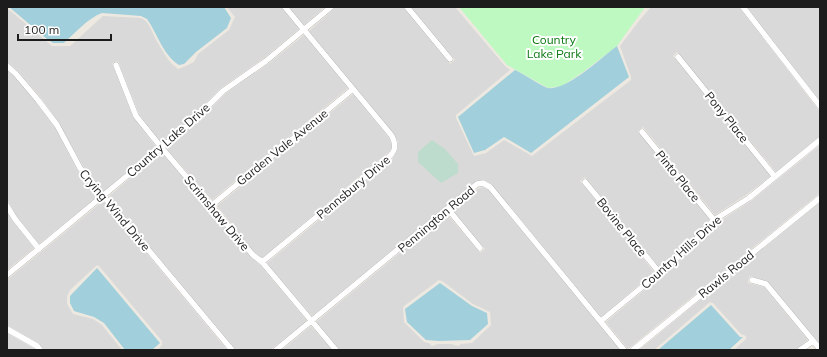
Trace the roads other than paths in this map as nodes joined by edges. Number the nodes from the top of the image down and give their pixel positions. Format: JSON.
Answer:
{"nodes":[{"id":1,"x":285,"y":7,"type":"edge"},
{"id":2,"x":331,"y":7,"type":"edge"},
{"id":3,"x":407,"y":7,"type":"edge"},
{"id":4,"x":743,"y":7,"type":"edge"},
{"id":5,"x":304,"y":30,"type":"junction"},
{"id":6,"x":678,"y":57,"type":"dead end"},
{"id":7,"x":450,"y":59,"type":"dead end"},
{"id":8,"x":116,"y":65,"type":"dead end"},
{"id":9,"x":7,"y":66,"type":"edge"},
{"id":10,"x":353,"y":89,"type":"junction"},
{"id":11,"x":820,"y":106,"type":"edge"},
{"id":12,"x":642,"y":132,"type":"dead end"},
{"id":13,"x":820,"y":140,"type":"edge"},
{"id":14,"x":161,"y":147,"type":"junction"},
{"id":15,"x":776,"y":177,"type":"junction"},
{"id":16,"x":585,"y":182,"type":"dead end"},
{"id":17,"x":103,"y":197,"type":"junction"},
{"id":18,"x":820,"y":198,"type":"edge"},
{"id":19,"x":212,"y":205,"type":"junction"},
{"id":20,"x":7,"y":206,"type":"edge"},
{"id":21,"x":448,"y":209,"type":"junction"},
{"id":22,"x":714,"y":220,"type":"junction"},
{"id":23,"x":480,"y":248,"type":"dead end"},
{"id":24,"x":39,"y":249,"type":"junction"},
{"id":25,"x":262,"y":262,"type":"junction"},
{"id":26,"x":659,"y":272,"type":"junction"},
{"id":27,"x":7,"y":275,"type":"edge"},
{"id":28,"x":752,"y":280,"type":"dead end"},
{"id":29,"x":312,"y":321,"type":"junction"},
{"id":30,"x":601,"y":321,"type":"junction"},
{"id":31,"x":7,"y":329,"type":"edge"},
{"id":32,"x":812,"y":340,"type":"junction"},
{"id":33,"x":40,"y":350,"type":"edge"},
{"id":34,"x":232,"y":350,"type":"edge"},
{"id":35,"x":276,"y":350,"type":"edge"},
{"id":36,"x":336,"y":350,"type":"edge"},
{"id":37,"x":624,"y":350,"type":"edge"},
{"id":38,"x":633,"y":350,"type":"edge"},
{"id":39,"x":800,"y":350,"type":"edge"},
{"id":40,"x":820,"y":350,"type":"edge"}],
"edges":[{"from":1,"to":5,"type":"street","name":"Pennsbury Drive"},
{"from":2,"to":5,"type":"street","name":"Country Lake Drive"},
{"from":3,"to":7,"type":"street"},
{"from":4,"to":11,"type":"street"},
{"from":5,"to":10,"type":"street","name":"Pennsbury Drive"},
{"from":5,"to":14,"type":"street","name":"Country Lake Drive"},
{"from":6,"to":15,"type":"street","name":"Pony Place"},
{"from":8,"to":14,"type":"street","name":"Scrimshaw Drive"},
{"from":9,"to":17,"type":"street","name":"Crying Wind Drive"},
{"from":10,"to":19,"type":"street","name":"Garden Vale Avenue"},
{"from":10,"to":25,"type":"street","name":"Pennsbury Drive"},
{"from":12,"to":22,"type":"street","name":"Pinto Place"},
{"from":13,"to":15,"type":"street","name":"Country Hills Drive"},
{"from":14,"to":17,"type":"street","name":"Country Lake Drive"},
{"from":14,"to":19,"type":"street","name":"Scrimshaw Drive"},
{"from":15,"to":22,"type":"street","name":"Country Hills Drive"},
{"from":16,"to":26,"type":"street","name":"Bovine Place"},
{"from":17,"to":24,"type":"street","name":"Country Lake Drive"},
{"from":17,"to":34,"type":"street","name":"Crying Wind Drive"},
{"from":18,"to":38,"type":"street","name":"Rawls Road"},
{"from":19,"to":25,"type":"street","name":"Scrimshaw Drive"},
{"from":20,"to":24,"type":"street"},
{"from":21,"to":23,"type":"street"},
{"from":21,"to":29,"type":"street","name":"Pennington Road"},
{"from":21,"to":30,"type":"street","name":"Pennington Road"},
{"from":22,"to":26,"type":"street","name":"Country Hills Drive"},
{"from":24,"to":27,"type":"street","name":"Country Lake Drive"},
{"from":25,"to":29,"type":"street","name":"Scrimshaw Drive"},
{"from":26,"to":30,"type":"street","name":"Country Hills Drive"},
{"from":28,"to":32,"type":"street"},
{"from":29,"to":35,"type":"street","name":"Pennington Road"},
{"from":29,"to":36,"type":"street","name":"Scrimshaw Drive"},
{"from":30,"to":37,"type":"street","name":"Pennington Road"},
{"from":31,"to":33,"type":"street"},
{"from":32,"to":39,"type":"street"},
{"from":32,"to":40,"type":"street"}]}
